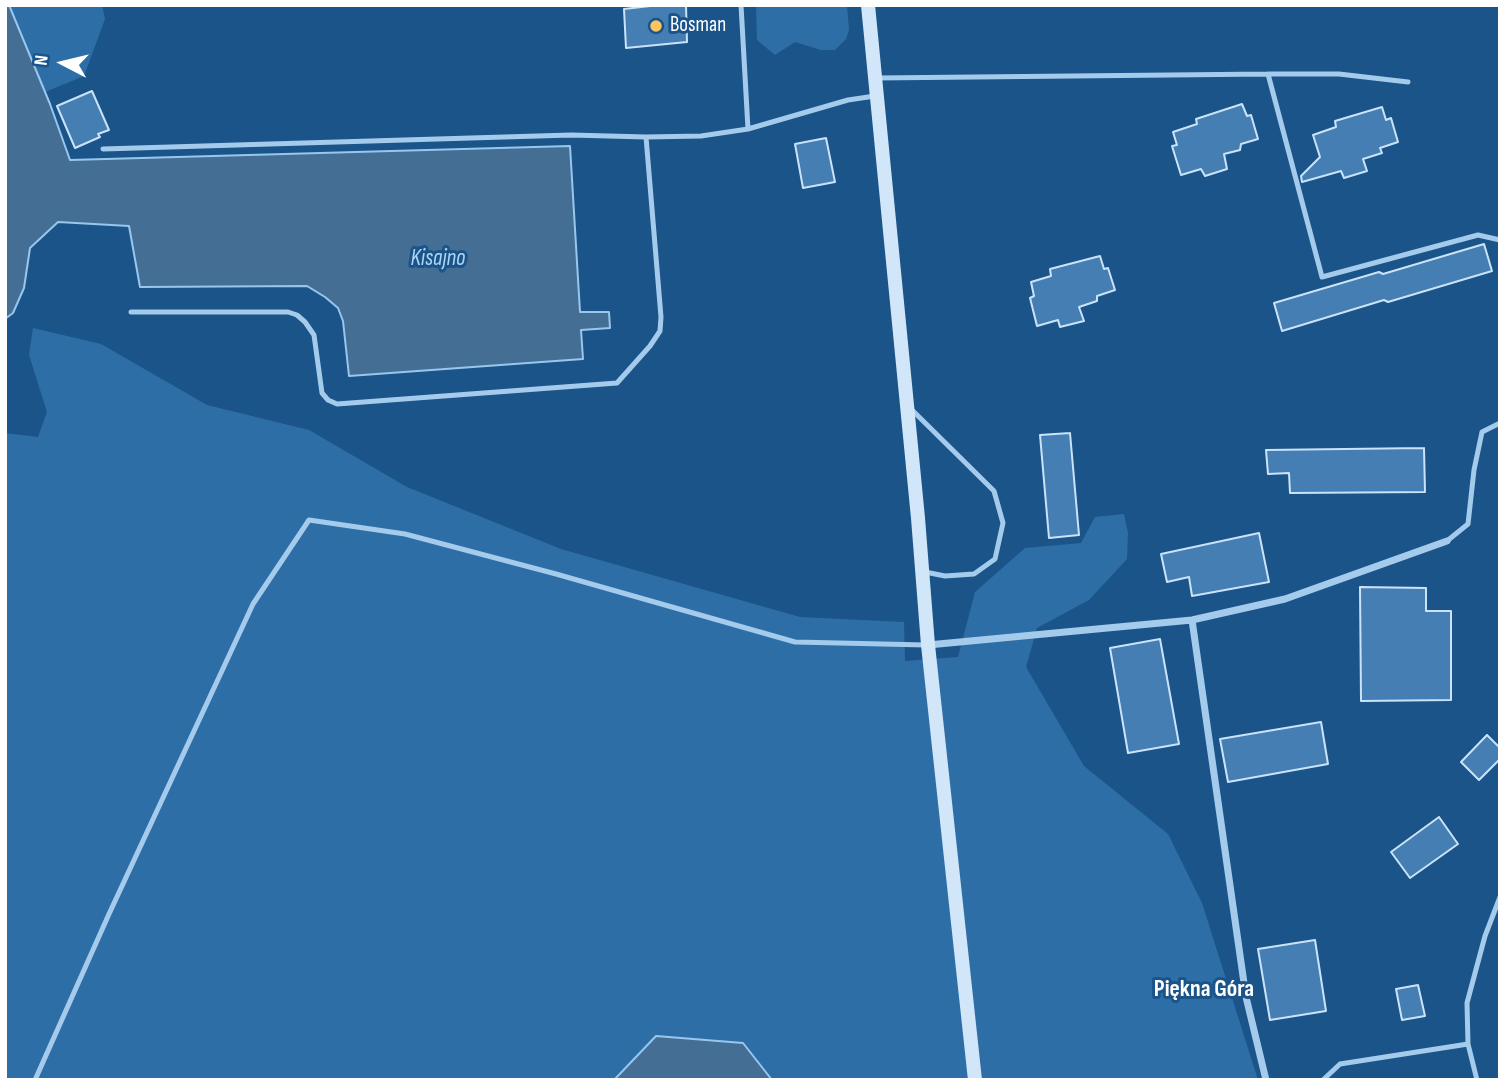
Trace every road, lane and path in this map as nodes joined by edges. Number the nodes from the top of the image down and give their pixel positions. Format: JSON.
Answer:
{"nodes":[{"id":1,"x":741,"y":5,"type":"edge"},
{"id":2,"x":868,"y":5,"type":"edge"},
{"id":3,"x":1268,"y":74,"type":"junction"},
{"id":4,"x":874,"y":78,"type":"junction"},
{"id":5,"x":1408,"y":82,"type":"dead end"},
{"id":6,"x":876,"y":96,"type":"junction"},
{"id":7,"x":748,"y":129,"type":"junction"},
{"id":8,"x":646,"y":137,"type":"junction"},
{"id":9,"x":103,"y":149,"type":"dead end"},
{"id":10,"x":1500,"y":240,"type":"edge"},
{"id":11,"x":131,"y":312,"type":"dead end"},
{"id":12,"x":906,"y":405,"type":"junction"},
{"id":13,"x":1500,"y":423,"type":"edge"},
{"id":14,"x":1447,"y":541,"type":"joint"},
{"id":15,"x":922,"y":571,"type":"junction"},
{"id":16,"x":1192,"y":621,"type":"junction"},
{"id":17,"x":928,"y":645,"type":"junction"},
{"id":18,"x":1500,"y":897,"type":"edge"},
{"id":19,"x":1468,"y":1044,"type":"junction"},
{"id":20,"x":35,"y":1080,"type":"edge"},
{"id":21,"x":975,"y":1080,"type":"edge"},
{"id":22,"x":1266,"y":1080,"type":"edge"},
{"id":23,"x":1323,"y":1080,"type":"edge"},
{"id":24,"x":1476,"y":1080,"type":"edge"}],
"edges":[{"from":1,"to":7,"type":"lane"},
{"from":2,"to":4,"type":"main road"},
{"from":3,"to":4,"type":"lane"},
{"from":3,"to":5,"type":"lane"},
{"from":3,"to":10,"type":"lane"},
{"from":4,"to":6,"type":"main road"},
{"from":6,"to":7,"type":"lane"},
{"from":6,"to":12,"type":"main road"},
{"from":7,"to":8,"type":"lane"},
{"from":8,"to":9,"type":"lane"},
{"from":8,"to":11,"type":"lane"},
{"from":12,"to":15,"type":"main road"},
{"from":12,"to":15,"type":"lane"},
{"from":13,"to":14,"type":"lane"},
{"from":14,"to":16,"type":"street"},
{"from":15,"to":17,"type":"main road"},
{"from":16,"to":17,"type":"street"},
{"from":16,"to":22,"type":"street"},
{"from":17,"to":20,"type":"lane"},
{"from":17,"to":21,"type":"main road"},
{"from":18,"to":19,"type":"lane"},
{"from":19,"to":23,"type":"lane"},
{"from":19,"to":24,"type":"lane"}]}
